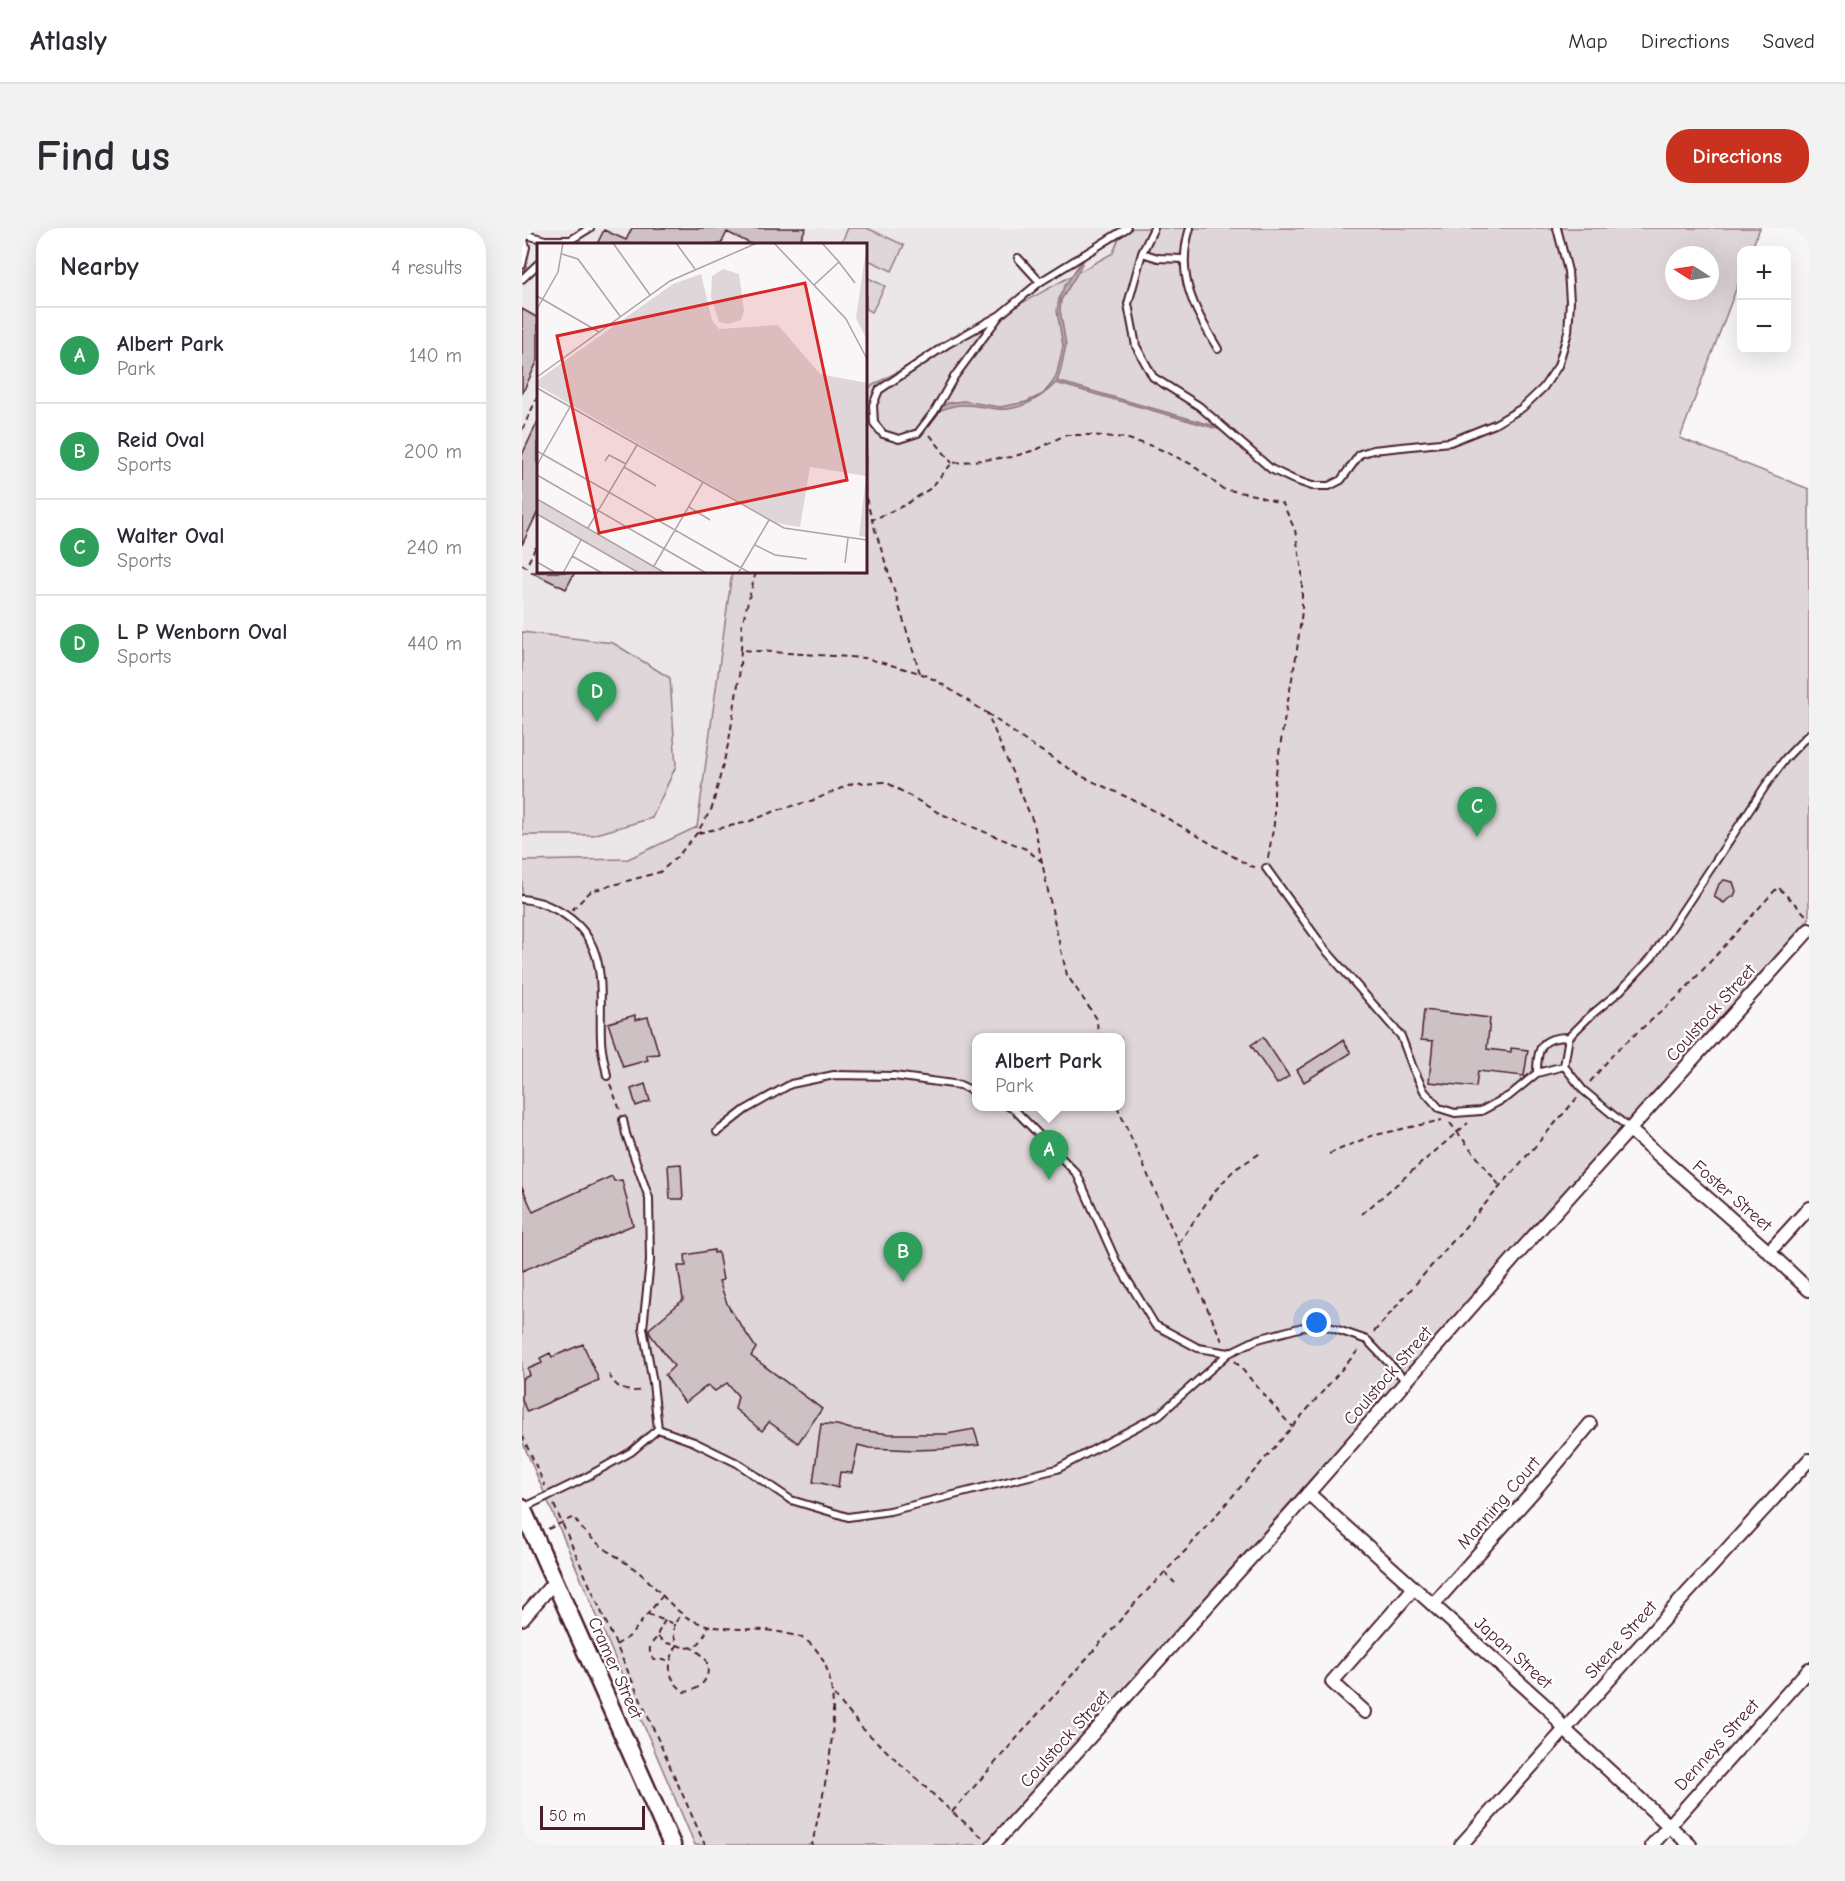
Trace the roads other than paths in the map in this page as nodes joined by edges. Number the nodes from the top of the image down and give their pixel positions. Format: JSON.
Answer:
{"nodes":[{"id":1,"x":590,"y":228,"type":"edge"},
{"id":2,"x":1127,"y":228,"type":"edge"},
{"id":3,"x":1154,"y":228,"type":"edge"},
{"id":4,"x":1190,"y":228,"type":"edge"},
{"id":5,"x":1557,"y":228,"type":"edge"},
{"id":6,"x":523,"y":233,"type":"edge"},
{"id":7,"x":567,"y":242,"type":"edge"},
{"id":8,"x":1143,"y":253,"type":"junction"},
{"id":9,"x":1018,"y":258,"type":"dead end"},
{"id":10,"x":1183,"y":259,"type":"junction"},
{"id":11,"x":522,"y":265,"type":"edge"},
{"id":12,"x":537,"y":265,"type":"edge"},
{"id":13,"x":522,"y":279,"type":"edge"},
{"id":14,"x":1040,"y":282,"type":"junction"},
{"id":15,"x":1000,"y":315,"type":"junction"},
{"id":16,"x":1218,"y":349,"type":"dead end"},
{"id":17,"x":1809,"y":734,"type":"edge"},
{"id":18,"x":1266,"y":868,"type":"road end"},
{"id":19,"x":522,"y":900,"type":"edge"},
{"id":20,"x":1809,"y":930,"type":"edge"},
{"id":21,"x":1569,"y":1037,"type":"junction"},
{"id":22,"x":1564,"y":1066,"type":"junction"},
{"id":23,"x":1537,"y":1073,"type":"junction"},
{"id":24,"x":607,"y":1076,"type":"road end"},
{"id":25,"x":972,"y":1091,"type":"edge"},
{"id":26,"x":1016,"y":1111,"type":"edge"},
{"id":27,"x":623,"y":1120,"type":"road end"},
{"id":28,"x":1630,"y":1130,"type":"junction"},
{"id":29,"x":717,"y":1132,"type":"dead end"},
{"id":30,"x":1809,"y":1208,"type":"edge"},
{"id":31,"x":1769,"y":1252,"type":"junction"},
{"id":32,"x":1809,"y":1290,"type":"edge"},
{"id":33,"x":1229,"y":1353,"type":"junction"},
{"id":34,"x":1407,"y":1381,"type":"junction"},
{"id":35,"x":1590,"y":1424,"type":"dead end"},
{"id":36,"x":657,"y":1429,"type":"junction"},
{"id":37,"x":1809,"y":1460,"type":"edge"},
{"id":38,"x":1308,"y":1493,"type":"junction"},
{"id":39,"x":522,"y":1508,"type":"edge"},
{"id":40,"x":555,"y":1581,"type":"junction"},
{"id":41,"x":1413,"y":1588,"type":"junction"},
{"id":42,"x":1433,"y":1605,"type":"junction"},
{"id":43,"x":522,"y":1619,"type":"edge"},
{"id":44,"x":1809,"y":1669,"type":"edge"},
{"id":45,"x":1365,"y":1712,"type":"dead end"},
{"id":46,"x":1564,"y":1729,"type":"junction"},
{"id":47,"x":1669,"y":1827,"type":"junction"},
{"id":48,"x":990,"y":1844,"type":"edge"},
{"id":49,"x":672,"y":1845,"type":"edge"},
{"id":50,"x":1461,"y":1845,"type":"edge"},
{"id":51,"x":1652,"y":1845,"type":"edge"},
{"id":52,"x":1690,"y":1845,"type":"edge"}],
"edges":[{"from":1,"to":7,"type":"lane"},
{"from":2,"to":14,"type":"lane"},
{"from":3,"to":8,"type":"lane"},
{"from":4,"to":10,"type":"lane"},
{"from":5,"to":8,"type":"lane"},
{"from":6,"to":7,"type":"lane"},
{"from":6,"to":11,"type":"lane"},
{"from":8,"to":10,"type":"lane"},
{"from":9,"to":14,"type":"lane"},
{"from":10,"to":16,"type":"lane"},
{"from":12,"to":13,"type":"lane"},
{"from":14,"to":15,"type":"lane"},
{"from":15,"to":15,"type":"lane"},
{"from":17,"to":21,"type":"lane"},
{"from":18,"to":23,"type":"lane"},
{"from":19,"to":24,"type":"lane"},
{"from":20,"to":28,"type":"street","name":"Coulstock Street"},
{"from":21,"to":22,"type":"lane"},
{"from":21,"to":23,"type":"lane"},
{"from":22,"to":23,"type":"lane"},
{"from":22,"to":28,"type":"lane"},
{"from":25,"to":29,"type":"lane"},
{"from":26,"to":33,"type":"lane"},
{"from":27,"to":36,"type":"lane"},
{"from":28,"to":31,"type":"street","name":"Foster Street"},
{"from":28,"to":34,"type":"street","name":"Coulstock Street"},
{"from":30,"to":31,"type":"street"},
{"from":31,"to":32,"type":"street","name":"Foster Street"},
{"from":33,"to":34,"type":"lane"},
{"from":33,"to":36,"type":"lane"},
{"from":34,"to":38,"type":"street","name":"Coulstock Street"},
{"from":35,"to":42,"type":"street","name":"Manning Court"},
{"from":36,"to":39,"type":"lane"},
{"from":37,"to":46,"type":"street","name":"Skene Street"},
{"from":38,"to":41,"type":"street","name":"Japan Street"},
{"from":38,"to":48,"type":"street","name":"Coulstock Street"},
{"from":39,"to":40,"type":"street","name":"Cramer Street"},
{"from":40,"to":43,"type":"street"},
{"from":40,"to":49,"type":"street","name":"Cramer Street"},
{"from":41,"to":42,"type":"street","name":"Japan Street"},
{"from":41,"to":45,"type":"street"},
{"from":42,"to":46,"type":"street","name":"Japan Street"},
{"from":44,"to":47,"type":"street","name":"Denneys Street"},
{"from":46,"to":47,"type":"street","name":"Japan Street"},
{"from":46,"to":50,"type":"street","name":"Skene Street"},
{"from":47,"to":51,"type":"street","name":"Denneys Street"},
{"from":47,"to":52,"type":"street","name":"Japan Street"}]}
